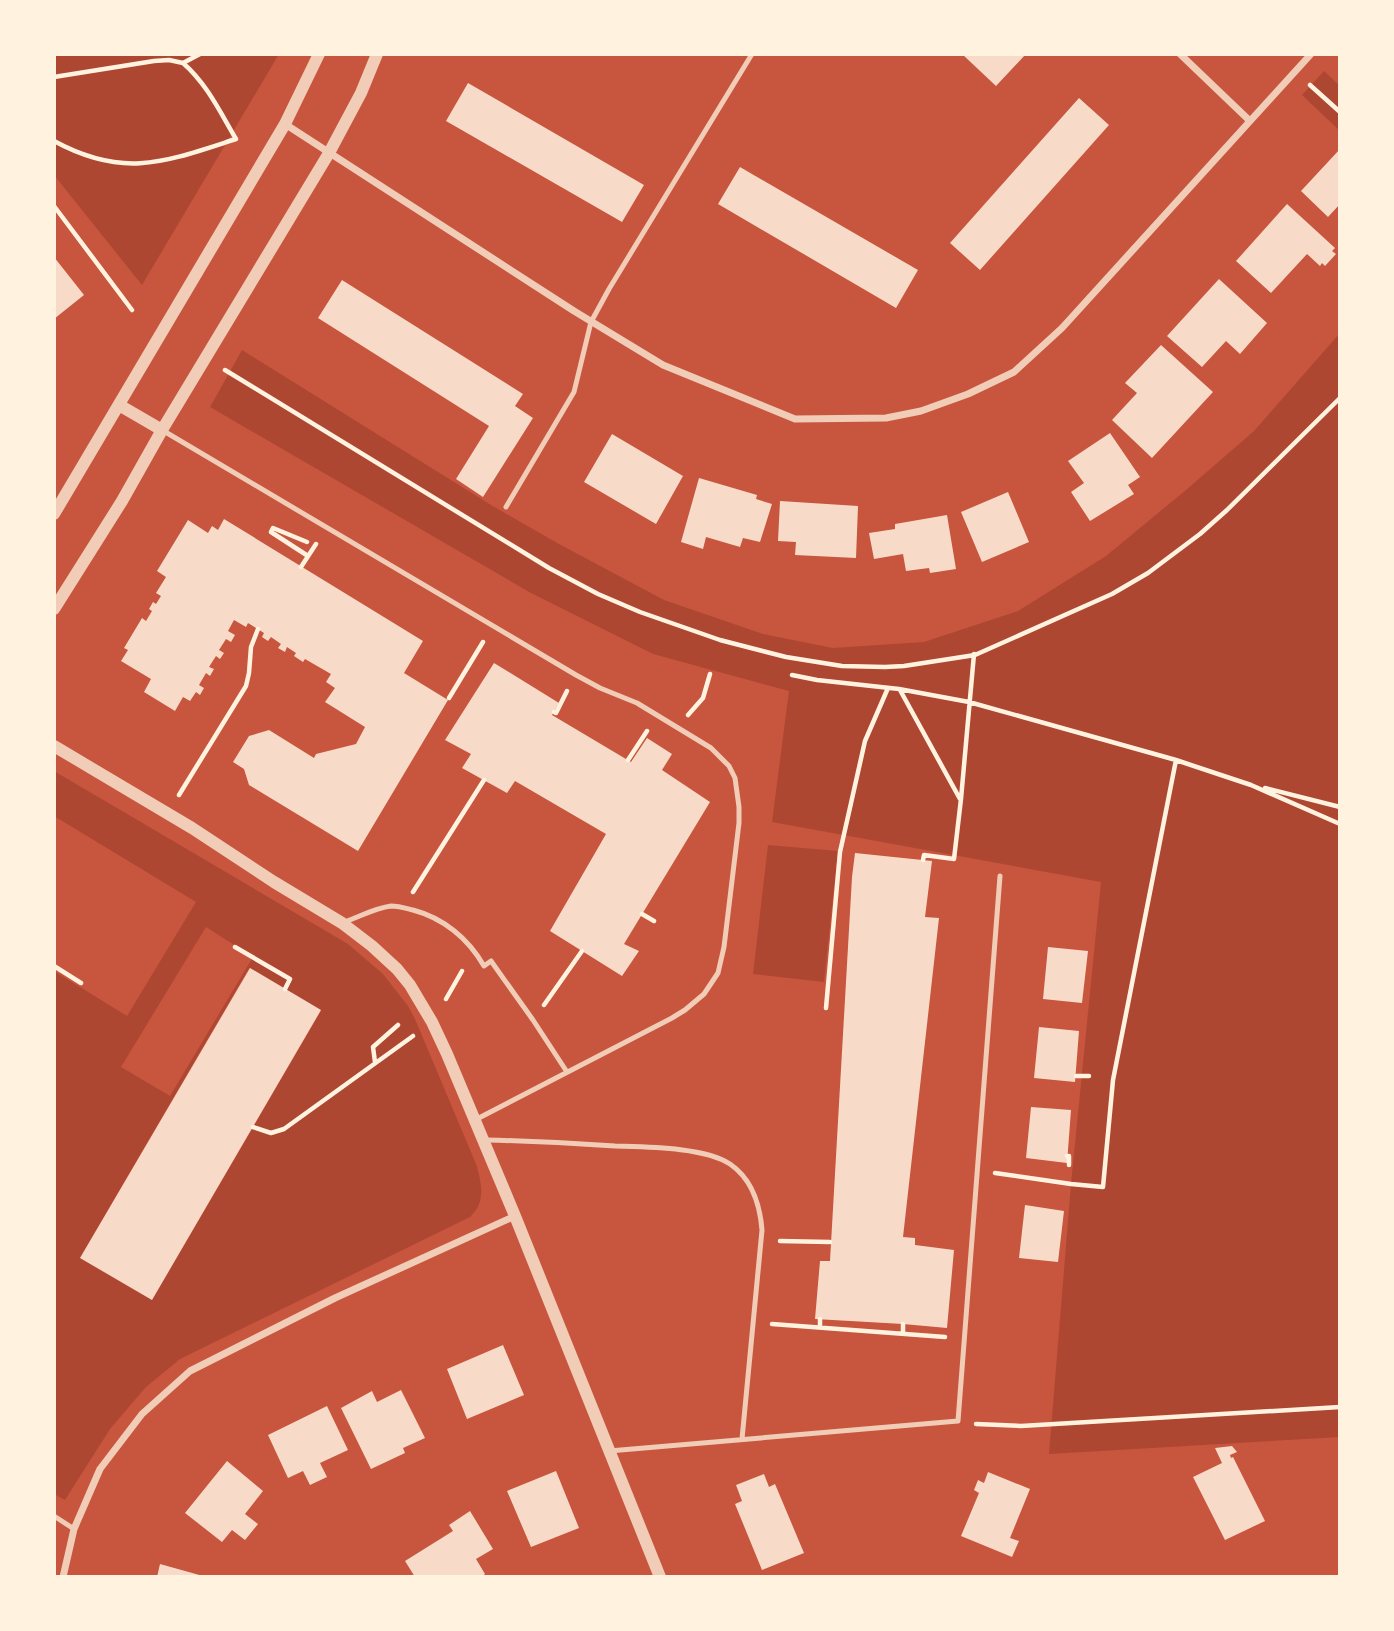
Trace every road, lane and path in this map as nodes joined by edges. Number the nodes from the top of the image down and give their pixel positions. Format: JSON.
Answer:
{"nodes":[{"id":1,"x":200,"y":54,"type":"edge"},
{"id":2,"x":319,"y":54,"type":"edge"},
{"id":3,"x":377,"y":54,"type":"edge"},
{"id":4,"x":752,"y":54,"type":"edge"},
{"id":5,"x":1180,"y":54,"type":"edge"},
{"id":6,"x":1311,"y":54,"type":"edge"},
{"id":7,"x":183,"y":63,"type":"junction"},
{"id":8,"x":54,"y":77,"type":"edge"},
{"id":9,"x":1310,"y":85,"type":"dead end"},
{"id":10,"x":1340,"y":112,"type":"edge"},
{"id":11,"x":1250,"y":121,"type":"junction"},
{"id":12,"x":285,"y":124,"type":"junction"},
{"id":13,"x":54,"y":141,"type":"edge"},
{"id":14,"x":329,"y":153,"type":"junction"},
{"id":15,"x":54,"y":206,"type":"edge"},
{"id":16,"x":132,"y":310,"type":"dead end"},
{"id":17,"x":592,"y":322,"type":"junction"},
{"id":18,"x":225,"y":370,"type":"dead end"},
{"id":19,"x":1340,"y":398,"type":"edge"},
{"id":20,"x":119,"y":405,"type":"junction"},
{"id":21,"x":162,"y":430,"type":"junction"},
{"id":22,"x":506,"y":507,"type":"dead end"},
{"id":23,"x":54,"y":514,"type":"edge"},
{"id":24,"x":308,"y":556,"type":"junction"},
{"id":25,"x":301,"y":567,"type":"dead end"},
{"id":26,"x":54,"y":609,"type":"edge"},
{"id":27,"x":493,"y":626,"type":"junction"},
{"id":28,"x":258,"y":629,"type":"dead end"},
{"id":29,"x":974,"y":654,"type":"junction"},
{"id":30,"x":792,"y":675,"type":"dead end"},
{"id":31,"x":888,"y":688,"type":"junction"},
{"id":32,"x":899,"y":690,"type":"junction"},
{"id":33,"x":449,"y":698,"type":"dead end"},
{"id":34,"x":563,"y":700,"type":"dead end"},
{"id":35,"x":969,"y":702,"type":"junction"},
{"id":36,"x":554,"y":712,"type":"dead end"},
{"id":37,"x":657,"y":715,"type":"junction"},
{"id":38,"x":54,"y":746,"type":"edge"},
{"id":39,"x":628,"y":760,"type":"dead end"},
{"id":40,"x":1176,"y":760,"type":"junction"},
{"id":41,"x":484,"y":780,"type":"dead end"},
{"id":42,"x":1251,"y":785,"type":"junction"},
{"id":43,"x":961,"y":799,"type":"junction"},
{"id":44,"x":1340,"y":807,"type":"edge"},
{"id":45,"x":168,"y":814,"type":"junction"},
{"id":46,"x":1340,"y":824,"type":"edge"},
{"id":47,"x":923,"y":860,"type":"dead end"},
{"id":48,"x":1000,"y":876,"type":"dead end"},
{"id":49,"x":403,"y":907,"type":"junction"},
{"id":50,"x":642,"y":914,"type":"dead end"},
{"id":51,"x":654,"y":922,"type":"dead end"},
{"id":52,"x":342,"y":923,"type":"junction"},
{"id":53,"x":235,"y":947,"type":"dead end"},
{"id":54,"x":582,"y":951,"type":"dead end"},
{"id":55,"x":54,"y":966,"type":"edge"},
{"id":56,"x":81,"y":983,"type":"dead end"},
{"id":57,"x":285,"y":989,"type":"dead end"},
{"id":58,"x":827,"y":1008,"type":"dead end"},
{"id":59,"x":533,"y":1020,"type":"junction"},
{"id":60,"x":398,"y":1025,"type":"dead end"},
{"id":61,"x":406,"y":1041,"type":"dead end"},
{"id":62,"x":375,"y":1062,"type":"junction"},
{"id":63,"x":567,"y":1072,"type":"junction"},
{"id":64,"x":1076,"y":1076,"type":"dead end"},
{"id":65,"x":1089,"y":1076,"type":"dead end"},
{"id":66,"x":475,"y":1120,"type":"junction"},
{"id":67,"x":253,"y":1127,"type":"dead end"},
{"id":68,"x":483,"y":1140,"type":"junction"},
{"id":69,"x":1068,"y":1156,"type":"dead end"},
{"id":70,"x":1069,"y":1165,"type":"dead end"},
{"id":71,"x":1021,"y":1177,"type":"dead end"},
{"id":72,"x":515,"y":1216,"type":"junction"},
{"id":73,"x":762,"y":1240,"type":"junction"},
{"id":74,"x":830,"y":1242,"type":"dead end"},
{"id":75,"x":820,"y":1319,"type":"dead end"},
{"id":76,"x":754,"y":1323,"type":"junction"},
{"id":77,"x":903,"y":1324,"type":"dead end"},
{"id":78,"x":820,"y":1327,"type":"junction"},
{"id":79,"x":903,"y":1333,"type":"junction"},
{"id":80,"x":964,"y":1339,"type":"junction"},
{"id":81,"x":1340,"y":1407,"type":"edge"},
{"id":82,"x":958,"y":1421,"type":"junction"},
{"id":83,"x":742,"y":1439,"type":"junction"},
{"id":84,"x":609,"y":1451,"type":"junction"},
{"id":85,"x":54,"y":1516,"type":"edge"},
{"id":86,"x":74,"y":1528,"type":"junction"},
{"id":87,"x":63,"y":1577,"type":"edge"},
{"id":88,"x":660,"y":1577,"type":"edge"}],
"edges":[{"from":1,"to":7,"type":"path"},
{"from":2,"to":12,"type":"street"},
{"from":3,"to":14,"type":"street"},
{"from":4,"to":17,"type":"lane"},
{"from":5,"to":11,"type":"street"},
{"from":6,"to":11,"type":"street"},
{"from":7,"to":8,"type":"path"},
{"from":7,"to":13,"type":"path"},
{"from":9,"to":10,"type":"path"},
{"from":11,"to":17,"type":"street"},
{"from":12,"to":14,"type":"street"},
{"from":12,"to":20,"type":"street"},
{"from":14,"to":17,"type":"street"},
{"from":14,"to":21,"type":"street"},
{"from":15,"to":16,"type":"path"},
{"from":17,"to":22,"type":"lane"},
{"from":18,"to":29,"type":"path"},
{"from":19,"to":29,"type":"path"},
{"from":20,"to":21,"type":"street"},
{"from":20,"to":23,"type":"street"},
{"from":21,"to":26,"type":"street"},
{"from":21,"to":27,"type":"lane"},
{"from":24,"to":24,"type":"path"},
{"from":24,"to":25,"type":"path"},
{"from":27,"to":33,"type":"path"},
{"from":27,"to":37,"type":"lane"},
{"from":28,"to":45,"type":"path"},
{"from":29,"to":35,"type":"path"},
{"from":30,"to":31,"type":"path"},
{"from":31,"to":32,"type":"path"},
{"from":31,"to":58,"type":"path"},
{"from":32,"to":35,"type":"path"},
{"from":32,"to":43,"type":"path"},
{"from":34,"to":36,"type":"path"},
{"from":35,"to":40,"type":"path"},
{"from":35,"to":43,"type":"path"},
{"from":37,"to":39,"type":"path"},
{"from":37,"to":63,"type":"lane"},
{"from":38,"to":45,"type":"street"},
{"from":40,"to":42,"type":"path"},
{"from":40,"to":71,"type":"path"},
{"from":41,"to":49,"type":"path"},
{"from":42,"to":44,"type":"path"},
{"from":42,"to":46,"type":"path"},
{"from":43,"to":47,"type":"path"},
{"from":45,"to":52,"type":"street"},
{"from":48,"to":80,"type":"lane"},
{"from":49,"to":52,"type":"lane"},
{"from":49,"to":59,"type":"lane"},
{"from":50,"to":51,"type":"path"},
{"from":52,"to":66,"type":"street"},
{"from":53,"to":57,"type":"path"},
{"from":54,"to":59,"type":"path"},
{"from":55,"to":56,"type":"path"},
{"from":59,"to":63,"type":"lane"},
{"from":60,"to":62,"type":"path"},
{"from":61,"to":62,"type":"path"},
{"from":62,"to":67,"type":"path"},
{"from":63,"to":66,"type":"lane"},
{"from":64,"to":65,"type":"path"},
{"from":66,"to":68,"type":"street"},
{"from":68,"to":72,"type":"street"},
{"from":68,"to":73,"type":"lane"},
{"from":69,"to":70,"type":"path"},
{"from":72,"to":84,"type":"street"},
{"from":72,"to":86,"type":"street"},
{"from":73,"to":74,"type":"path"},
{"from":73,"to":76,"type":"lane"},
{"from":75,"to":78,"type":"path"},
{"from":76,"to":78,"type":"path"},
{"from":76,"to":83,"type":"lane"},
{"from":77,"to":79,"type":"path"},
{"from":78,"to":79,"type":"path"},
{"from":79,"to":80,"type":"path"},
{"from":80,"to":82,"type":"lane"},
{"from":81,"to":82,"type":"path"},
{"from":82,"to":83,"type":"lane"},
{"from":83,"to":84,"type":"lane"},
{"from":84,"to":88,"type":"street"},
{"from":85,"to":86,"type":"lane"},
{"from":86,"to":87,"type":"street"}]}
